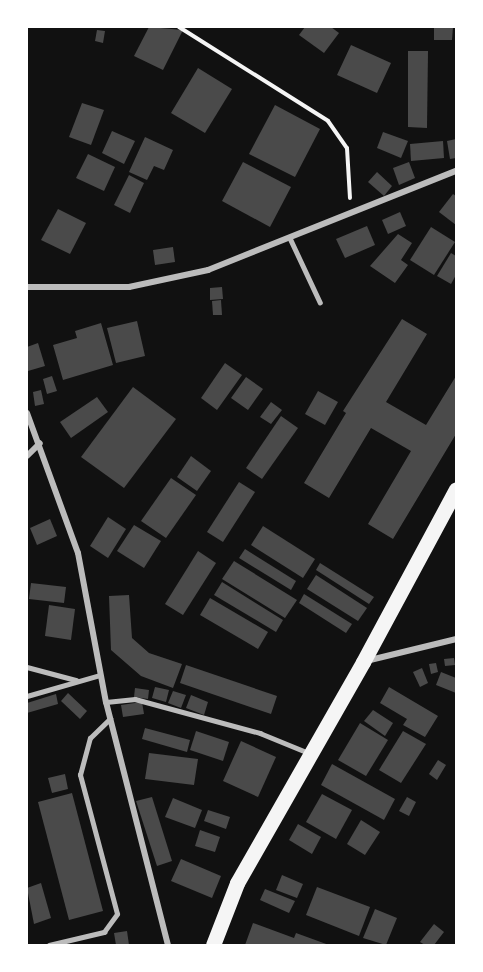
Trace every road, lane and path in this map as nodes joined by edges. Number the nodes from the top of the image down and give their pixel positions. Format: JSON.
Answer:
{"nodes":[{"id":1,"x":179,"y":27,"type":"edge"},
{"id":2,"x":456,"y":171,"type":"edge"},
{"id":3,"x":351,"y":214,"type":"junction"},
{"id":4,"x":290,"y":238,"type":"junction"},
{"id":5,"x":27,"y":286,"type":"edge"},
{"id":6,"x":321,"y":302,"type":"dead end"},
{"id":7,"x":27,"y":413,"type":"edge"},
{"id":8,"x":40,"y":443,"type":"junction"},
{"id":9,"x":27,"y":456,"type":"edge"},
{"id":10,"x":456,"y":489,"type":"edge"},
{"id":11,"x":456,"y":639,"type":"edge"},
{"id":12,"x":363,"y":662,"type":"junction"},
{"id":13,"x":27,"y":667,"type":"edge"},
{"id":14,"x":100,"y":675,"type":"junction"},
{"id":15,"x":76,"y":681,"type":"junction"},
{"id":16,"x":27,"y":696,"type":"edge"},
{"id":17,"x":106,"y":702,"type":"junction"},
{"id":18,"x":110,"y":718,"type":"junction"},
{"id":19,"x":309,"y":753,"type":"junction"},
{"id":20,"x":49,"y":945,"type":"edge"},
{"id":21,"x":168,"y":945,"type":"edge"},
{"id":22,"x":213,"y":945,"type":"edge"}],
"edges":[{"from":1,"to":3,"type":"path"},
{"from":2,"to":3,"type":"street"},
{"from":3,"to":4,"type":"street"},
{"from":4,"to":5,"type":"street"},
{"from":4,"to":6,"type":"lane"},
{"from":7,"to":8,"type":"street"},
{"from":8,"to":9,"type":"street"},
{"from":8,"to":14,"type":"street"},
{"from":10,"to":12,"type":"main road"},
{"from":11,"to":12,"type":"street"},
{"from":12,"to":19,"type":"main road"},
{"from":13,"to":15,"type":"lane"},
{"from":14,"to":15,"type":"lane"},
{"from":14,"to":17,"type":"street"},
{"from":15,"to":16,"type":"lane"},
{"from":17,"to":18,"type":"street"},
{"from":17,"to":19,"type":"lane"},
{"from":18,"to":20,"type":"lane"},
{"from":18,"to":21,"type":"street"},
{"from":19,"to":22,"type":"main road"}]}
